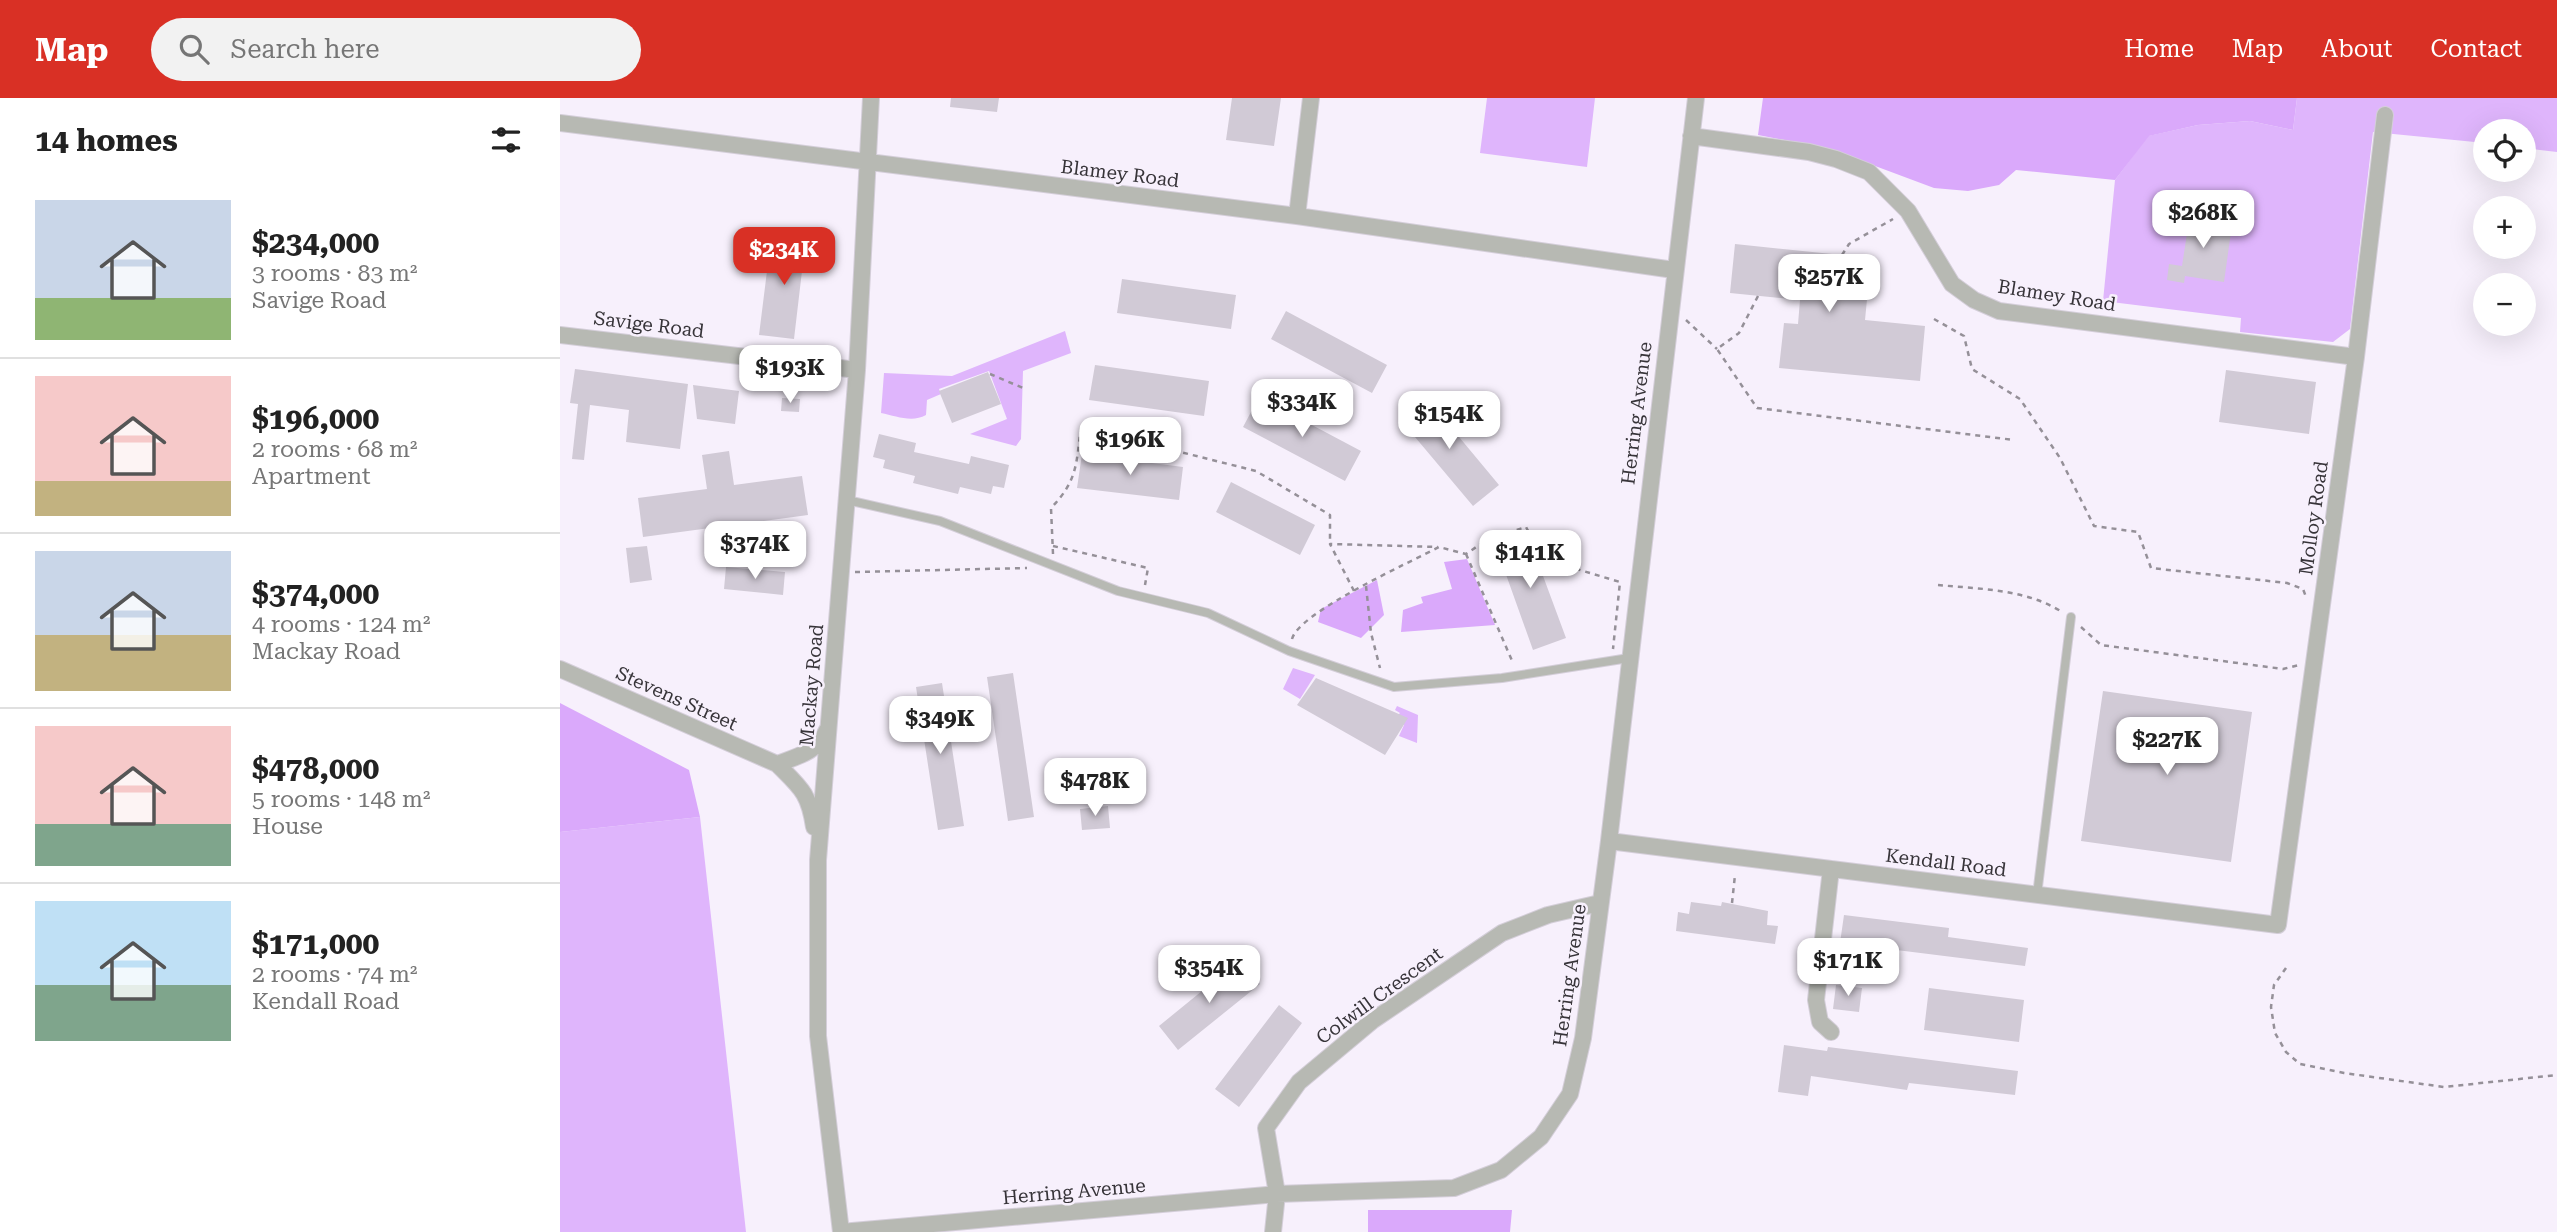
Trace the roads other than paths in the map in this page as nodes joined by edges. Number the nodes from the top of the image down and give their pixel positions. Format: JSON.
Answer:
{"nodes":[{"id":1,"x":871,"y":98,"type":"edge"},
{"id":2,"x":1311,"y":98,"type":"edge"},
{"id":3,"x":1696,"y":98,"type":"edge"},
{"id":4,"x":2385,"y":115,"type":"dead end"},
{"id":5,"x":560,"y":123,"type":"edge"},
{"id":6,"x":1691,"y":136,"type":"junction"},
{"id":7,"x":867,"y":164,"type":"junction"},
{"id":8,"x":1297,"y":216,"type":"junction"},
{"id":9,"x":1674,"y":270,"type":"junction"},
{"id":10,"x":560,"y":335,"type":"edge"},
{"id":11,"x":2356,"y":357,"type":"junction"},
{"id":12,"x":857,"y":370,"type":"junction"},
{"id":13,"x":847,"y":500,"type":"junction"},
{"id":14,"x":2071,"y":617,"type":"road end"},
{"id":15,"x":1629,"y":658,"type":"junction"},
{"id":16,"x":560,"y":669,"type":"edge"},
{"id":17,"x":829,"y":726,"type":"junction"},
{"id":18,"x":777,"y":764,"type":"junction"},
{"id":19,"x":1609,"y":841,"type":"junction"},
{"id":20,"x":818,"y":860,"type":"junction"},
{"id":21,"x":1831,"y":869,"type":"junction"},
{"id":22,"x":2037,"y":895,"type":"junction"},
{"id":23,"x":1600,"y":903,"type":"junction"},
{"id":24,"x":2278,"y":925,"type":"joint"},
{"id":25,"x":1831,"y":1032,"type":"dead end"},
{"id":26,"x":1277,"y":1194,"type":"junction"},
{"id":27,"x":841,"y":1232,"type":"edge"},
{"id":28,"x":1273,"y":1232,"type":"edge"}],
"edges":[{"from":1,"to":7,"type":"street","name":"Mackay Road"},
{"from":2,"to":8,"type":"street"},
{"from":3,"to":6,"type":"street","name":"Herring Avenue"},
{"from":4,"to":11,"type":"street","name":"Molloy Road"},
{"from":5,"to":7,"type":"street","name":"Blamey Road"},
{"from":6,"to":9,"type":"street","name":"Herring Avenue"},
{"from":6,"to":11,"type":"street","name":"Blamey Road"},
{"from":7,"to":8,"type":"street","name":"Blamey Road"},
{"from":7,"to":12,"type":"street","name":"Mackay Road"},
{"from":8,"to":9,"type":"street","name":"Blamey Road"},
{"from":9,"to":15,"type":"street","name":"Herring Avenue"},
{"from":10,"to":12,"type":"street","name":"Savige Road"},
{"from":11,"to":24,"type":"street","name":"Molloy Road"},
{"from":12,"to":13,"type":"street","name":"Mackay Road"},
{"from":13,"to":15,"type":"lane"},
{"from":13,"to":17,"type":"street","name":"Mackay Road"},
{"from":14,"to":22,"type":"lane"},
{"from":15,"to":19,"type":"street","name":"Herring Avenue"},
{"from":16,"to":18,"type":"street","name":"Stevens Street"},
{"from":17,"to":18,"type":"street"},
{"from":17,"to":20,"type":"street","name":"Mackay Road"},
{"from":18,"to":20,"type":"street","name":"Stevens Street"},
{"from":19,"to":21,"type":"street","name":"Kendall Road"},
{"from":19,"to":23,"type":"street","name":"Herring Avenue"},
{"from":20,"to":27,"type":"street","name":"Mackay Road"},
{"from":21,"to":22,"type":"street","name":"Kendall Road"},
{"from":21,"to":25,"type":"street"},
{"from":22,"to":24,"type":"street","name":"Kendall Road"},
{"from":23,"to":26,"type":"street","name":"Colwill Crescent"},
{"from":23,"to":26,"type":"street","name":"Herring Avenue"},
{"from":26,"to":27,"type":"street","name":"Herring Avenue"},
{"from":26,"to":28,"type":"street","name":"Colwill Crescent"}]}
